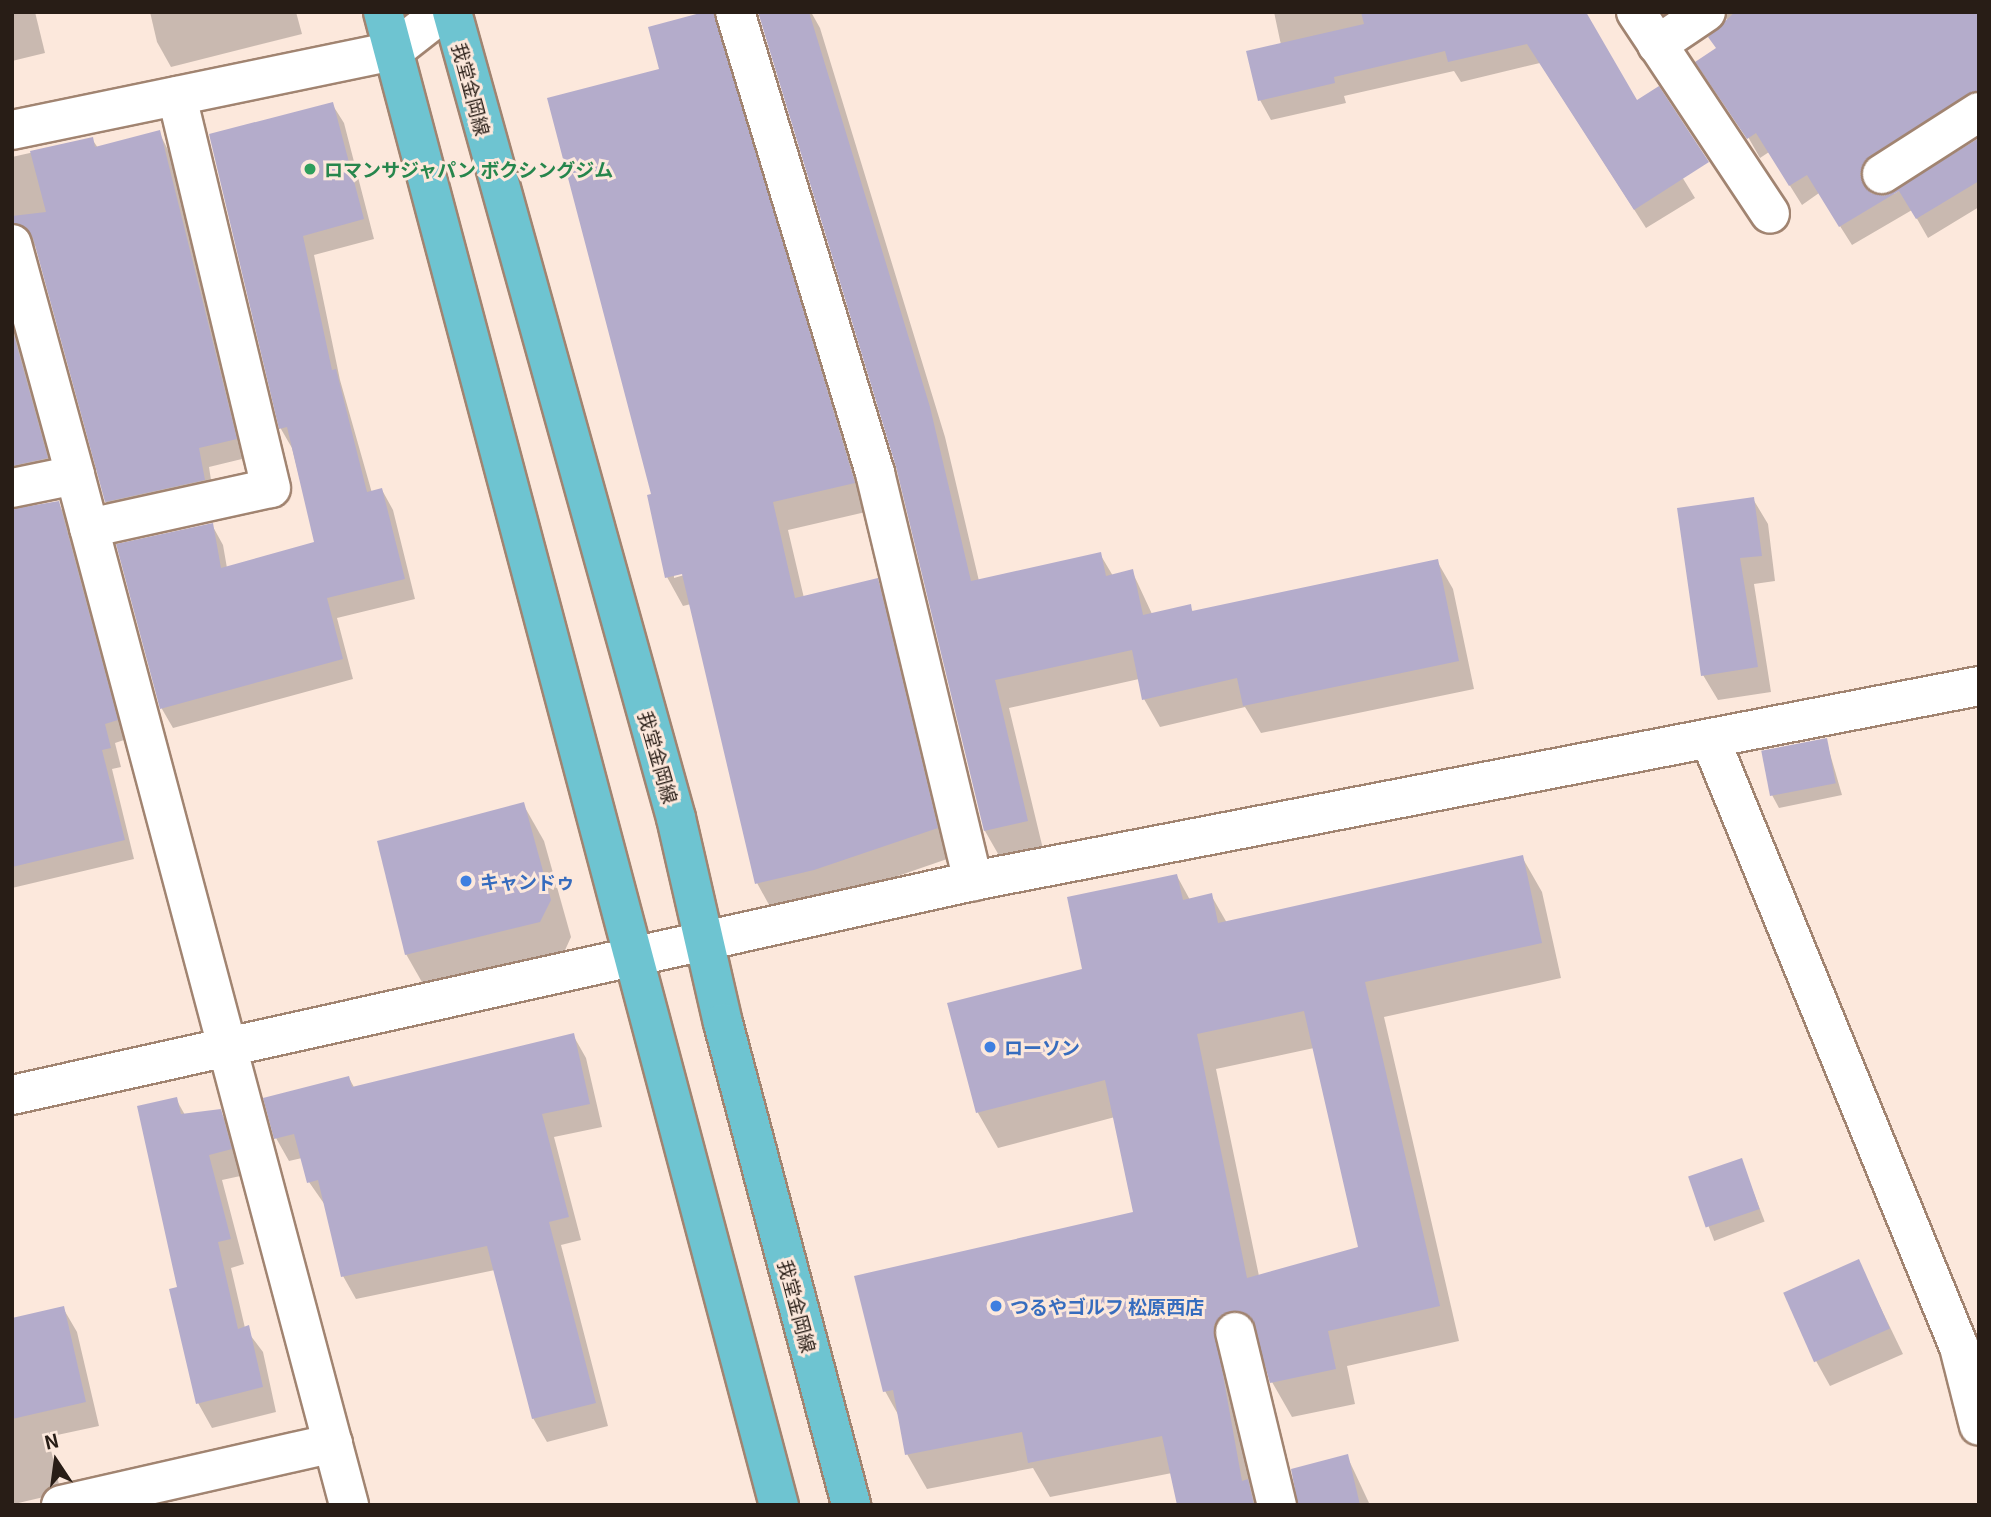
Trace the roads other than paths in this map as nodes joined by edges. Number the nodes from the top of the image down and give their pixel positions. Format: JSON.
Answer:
{"nodes":[{"id":1,"x":383,"y":12,"type":"edge"},
{"id":2,"x":443,"y":12,"type":"edge"},
{"id":3,"x":452,"y":12,"type":"edge"},
{"id":4,"x":735,"y":12,"type":"edge"},
{"id":5,"x":1636,"y":12,"type":"edge"},
{"id":6,"x":1706,"y":12,"type":"edge"},
{"id":7,"x":1657,"y":45,"type":"junction"},
{"id":8,"x":393,"y":51,"type":"junction"},
{"id":9,"x":177,"y":96,"type":"junction"},
{"id":10,"x":1979,"y":112,"type":"edge"},
{"id":11,"x":12,"y":130,"type":"edge"},
{"id":12,"x":1882,"y":174,"type":"dead end"},
{"id":13,"x":1770,"y":214,"type":"dead end"},
{"id":14,"x":12,"y":244,"type":"edge"},
{"id":15,"x":75,"y":475,"type":"junction"},
{"id":16,"x":12,"y":488,"type":"edge"},
{"id":17,"x":89,"y":528,"type":"junction"},
{"id":18,"x":1979,"y":686,"type":"edge"},
{"id":19,"x":1710,"y":739,"type":"junction"},
{"id":20,"x":973,"y":881,"type":"junction"},
{"id":21,"x":705,"y":941,"type":"junction"},
{"id":22,"x":632,"y":957,"type":"junction"},
{"id":23,"x":229,"y":1046,"type":"junction"},
{"id":24,"x":12,"y":1095,"type":"edge"},
{"id":25,"x":1236,"y":1332,"type":"dead end"},
{"id":26,"x":1969,"y":1344,"type":"edge"},
{"id":27,"x":1979,"y":1426,"type":"edge"},
{"id":28,"x":333,"y":1443,"type":"junction"},
{"id":29,"x":61,"y":1505,"type":"edge"},
{"id":30,"x":349,"y":1505,"type":"edge"},
{"id":31,"x":779,"y":1505,"type":"edge"},
{"id":32,"x":851,"y":1505,"type":"edge"},
{"id":33,"x":1277,"y":1505,"type":"edge"}],
"edges":[{"from":1,"to":8,"type":"main road"},
{"from":2,"to":8,"type":"street"},
{"from":3,"to":21,"type":"main road","name":"我堂金岡線"},
{"from":4,"to":20,"type":"street"},
{"from":5,"to":7,"type":"street"},
{"from":6,"to":7,"type":"street"},
{"from":7,"to":13,"type":"street"},
{"from":8,"to":9,"type":"street"},
{"from":8,"to":22,"type":"main road"},
{"from":9,"to":11,"type":"street"},
{"from":9,"to":17,"type":"street"},
{"from":10,"to":12,"type":"street"},
{"from":14,"to":15,"type":"street"},
{"from":15,"to":16,"type":"street"},
{"from":15,"to":17,"type":"street"},
{"from":17,"to":23,"type":"street"},
{"from":18,"to":19,"type":"street"},
{"from":19,"to":20,"type":"street"},
{"from":19,"to":26,"type":"street"},
{"from":20,"to":21,"type":"street"},
{"from":21,"to":22,"type":"street"},
{"from":21,"to":32,"type":"main road","name":"我堂金岡線"},
{"from":22,"to":23,"type":"street"},
{"from":22,"to":31,"type":"main road"},
{"from":23,"to":24,"type":"street"},
{"from":23,"to":28,"type":"street"},
{"from":25,"to":33,"type":"street"},
{"from":26,"to":27,"type":"street"},
{"from":28,"to":29,"type":"street"},
{"from":28,"to":30,"type":"street"}]}
